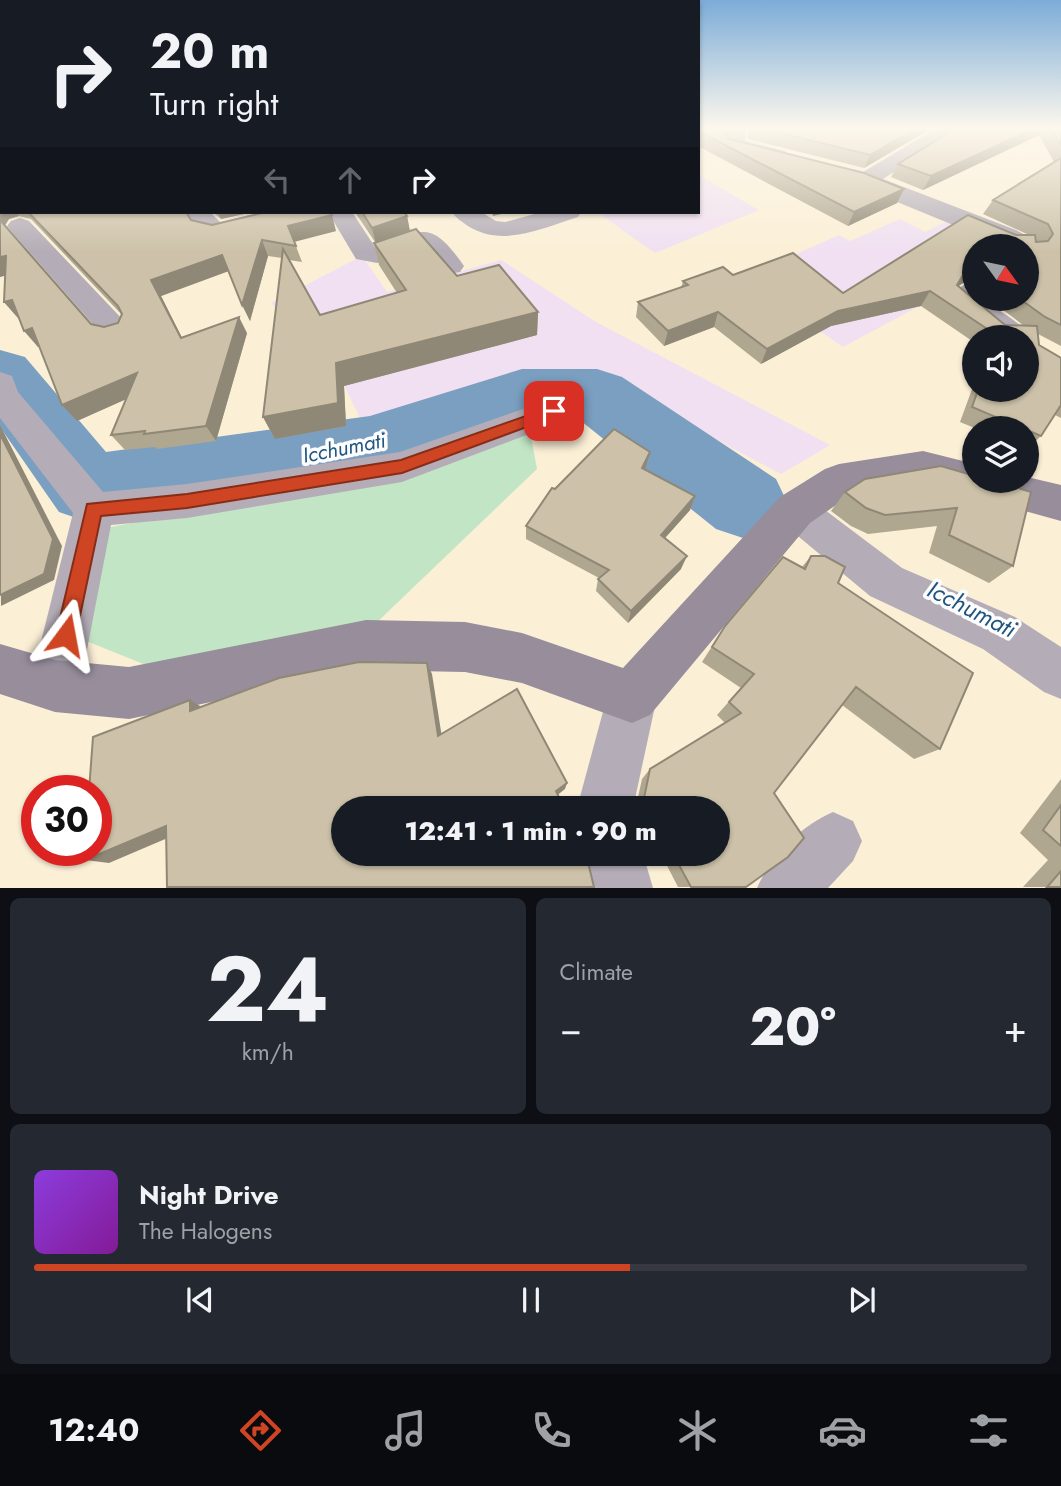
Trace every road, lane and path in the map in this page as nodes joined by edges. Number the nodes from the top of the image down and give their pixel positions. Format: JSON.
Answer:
{"nodes":[{"id":1,"x":829,"y":169,"type":"edge"},
{"id":2,"x":883,"y":169,"type":"edge"},
{"id":3,"x":867,"y":179,"type":"junction"},
{"id":4,"x":199,"y":214,"type":"edge"},
{"id":5,"x":285,"y":214,"type":"edge"},
{"id":6,"x":341,"y":214,"type":"edge"},
{"id":7,"x":467,"y":214,"type":"edge"},
{"id":8,"x":562,"y":214,"type":"edge"},
{"id":9,"x":23,"y":219,"type":"edge"},
{"id":10,"x":998,"y":234,"type":"edge"},
{"id":11,"x":0,"y":247,"type":"edge"},
{"id":12,"x":450,"y":266,"type":"edge"},
{"id":13,"x":980,"y":312,"type":"edge"},
{"id":14,"x":997,"y":325,"type":"edge"},
{"id":15,"x":116,"y":331,"type":"edge"},
{"id":16,"x":0,"y":384,"type":"edge"},
{"id":17,"x":554,"y":411,"type":"dead end"},
{"id":18,"x":962,"y":477,"type":"edge"},
{"id":19,"x":1022,"y":493,"type":"edge"},
{"id":20,"x":1061,"y":503,"type":"edge"},
{"id":21,"x":94,"y":510,"type":"junction"},
{"id":22,"x":795,"y":510,"type":"junction"},
{"id":23,"x":0,"y":669,"type":"edge"},
{"id":24,"x":1061,"y":675,"type":"edge"},
{"id":25,"x":55,"y":686,"type":"junction"},
{"id":26,"x":632,"y":697,"type":"junction"},
{"id":27,"x":607,"y":796,"type":"edge"},
{"id":28,"x":833,"y":841,"type":"dead end"},
{"id":29,"x":618,"y":866,"type":"edge"},
{"id":30,"x":624,"y":887,"type":"edge"},
{"id":31,"x":787,"y":887,"type":"edge"}],
"edges":[{"from":1,"to":3,"type":"street"},
{"from":2,"to":3,"type":"street"},
{"from":3,"to":10,"type":"street"},
{"from":4,"to":5,"type":"street"},
{"from":6,"to":12,"type":"street"},
{"from":7,"to":8,"type":"street"},
{"from":9,"to":11,"type":"street"},
{"from":9,"to":15,"type":"street"},
{"from":13,"to":14,"type":"street"},
{"from":16,"to":21,"type":"street"},
{"from":17,"to":21,"type":"street"},
{"from":18,"to":22,"type":"street"},
{"from":19,"to":20,"type":"street"},
{"from":21,"to":25,"type":"street"},
{"from":22,"to":24,"type":"street"},
{"from":22,"to":26,"type":"street"},
{"from":23,"to":25,"type":"street"},
{"from":25,"to":26,"type":"street"},
{"from":26,"to":27,"type":"street"},
{"from":28,"to":31,"type":"street"},
{"from":29,"to":30,"type":"street"}]}
